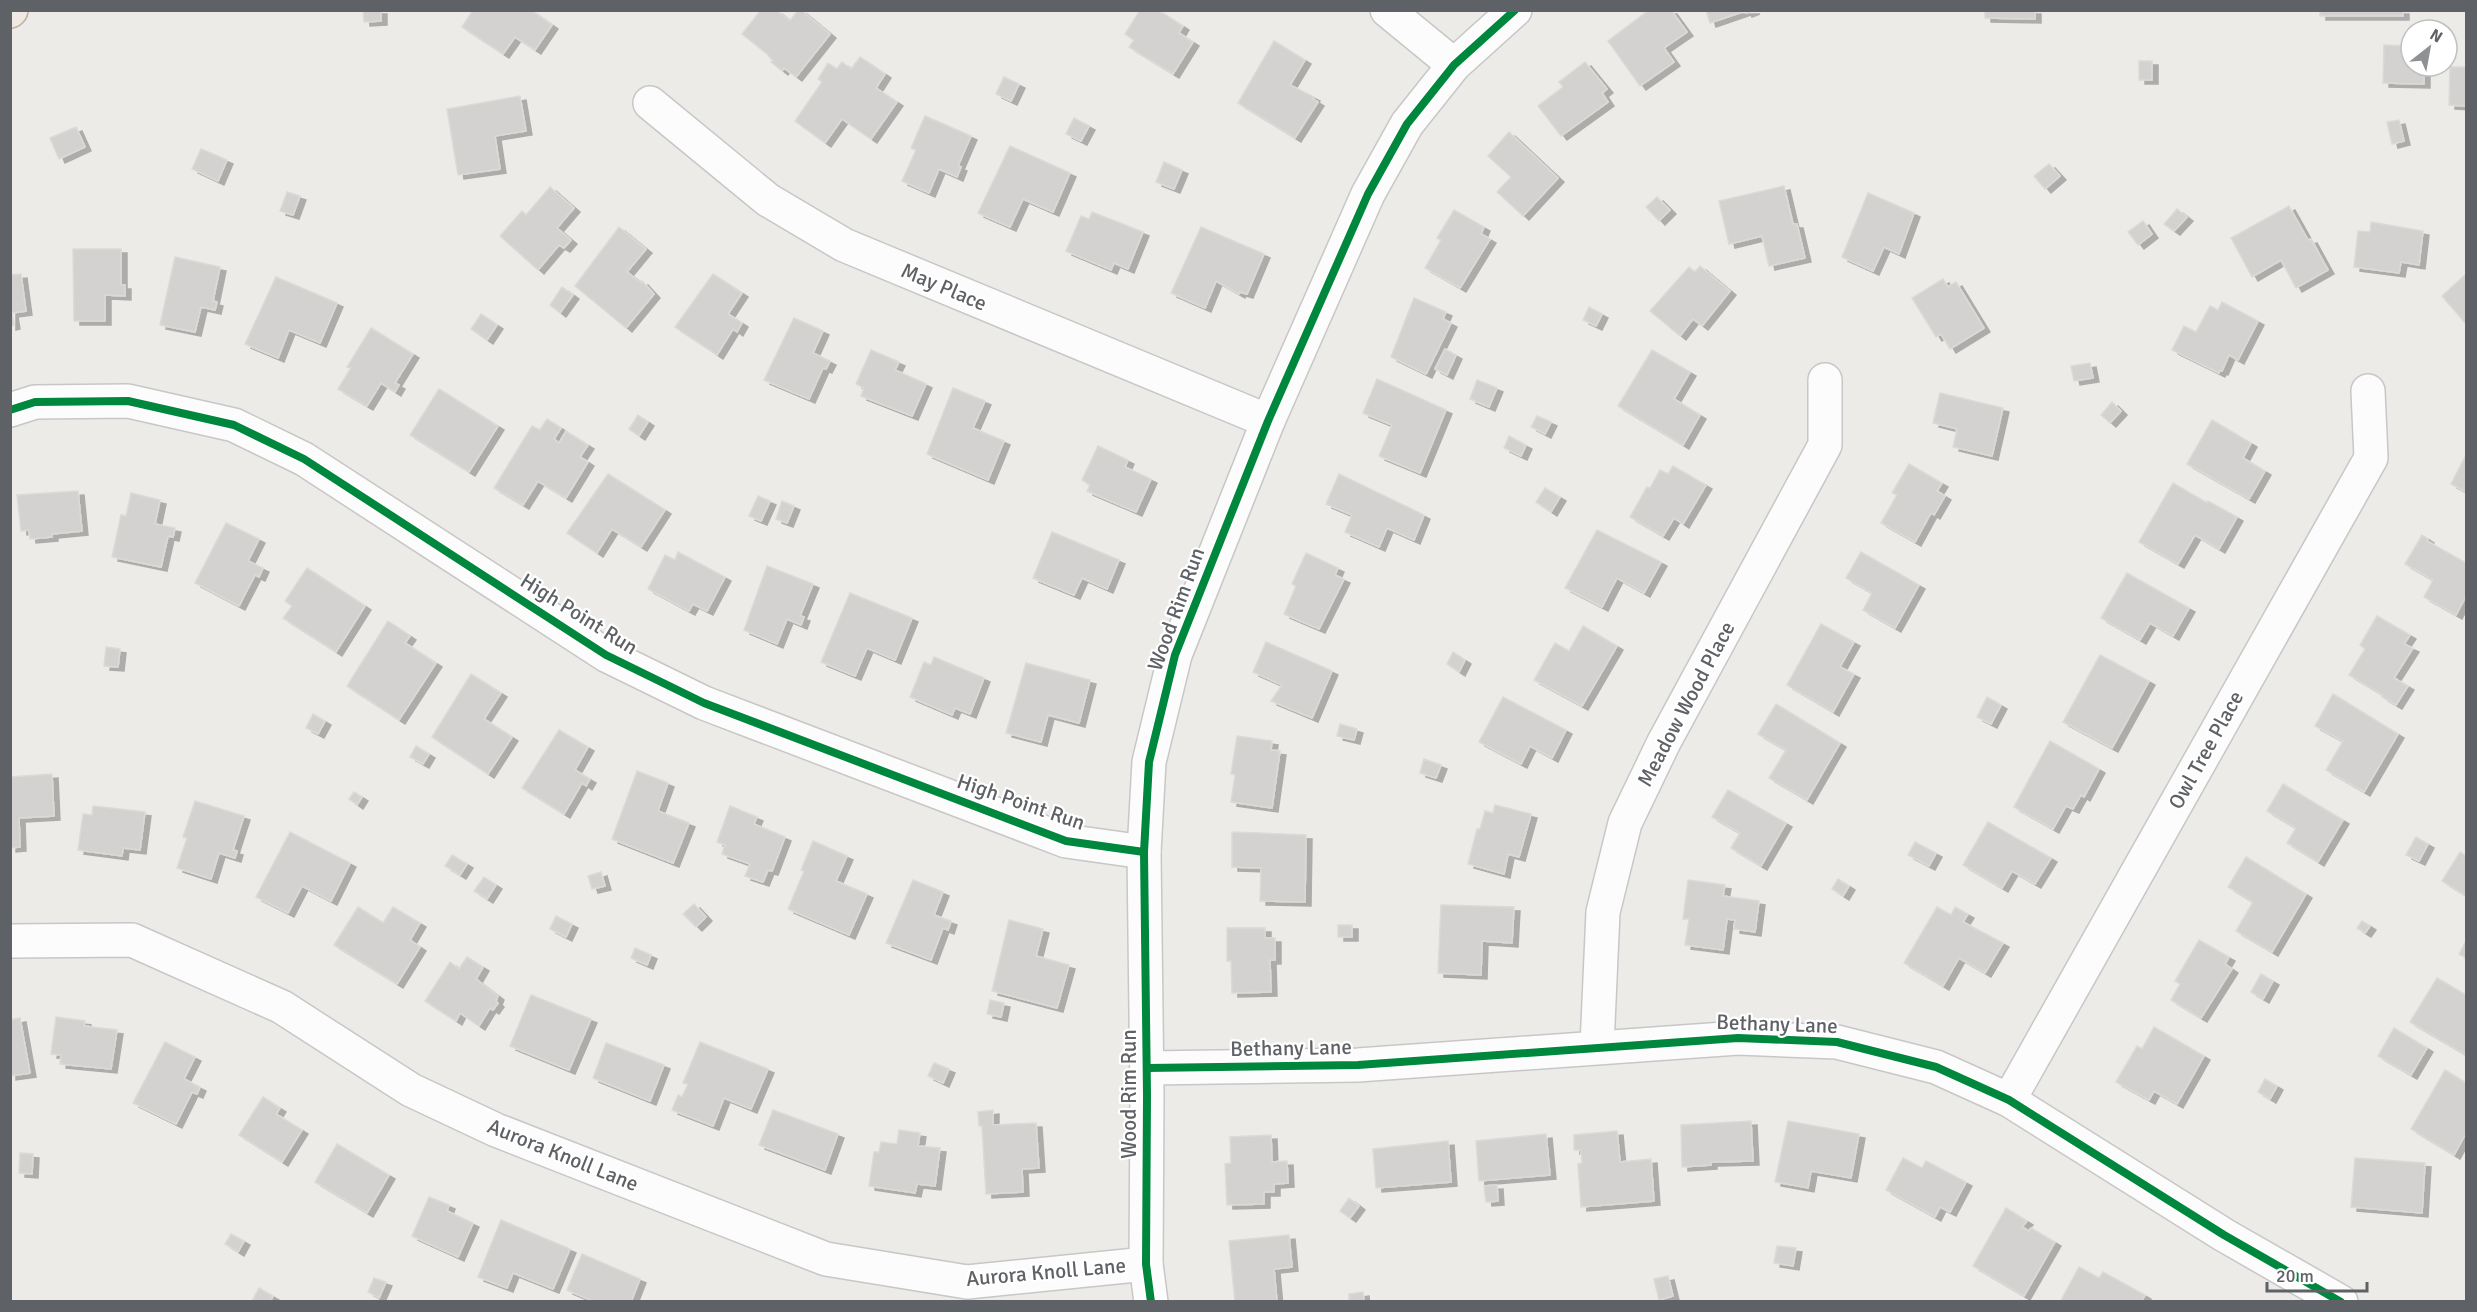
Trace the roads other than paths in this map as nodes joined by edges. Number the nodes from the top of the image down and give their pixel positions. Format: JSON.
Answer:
{"nodes":[{"id":1,"x":1387,"y":10,"type":"edge"},
{"id":2,"x":1515,"y":10,"type":"edge"},
{"id":3,"x":1454,"y":65,"type":"junction"},
{"id":4,"x":650,"y":103,"type":"dead end"},
{"id":5,"x":1825,"y":380,"type":"dead end"},
{"id":6,"x":2368,"y":391,"type":"dead end"},
{"id":7,"x":10,"y":410,"type":"edge"},
{"id":8,"x":1268,"y":421,"type":"junction"},
{"id":9,"x":1144,"y":852,"type":"junction"},
{"id":10,"x":10,"y":941,"type":"edge"},
{"id":11,"x":1597,"y":1046,"type":"junction"},
{"id":12,"x":1147,"y":1068,"type":"junction"},
{"id":13,"x":2009,"y":1100,"type":"junction"},
{"id":14,"x":1146,"y":1264,"type":"junction"},
{"id":15,"x":1151,"y":1302,"type":"edge"},
{"id":16,"x":2341,"y":1302,"type":"edge"}],
"edges":[{"from":1,"to":3,"type":"street"},
{"from":2,"to":3,"type":"street","name":"Wood Rim Run"},
{"from":3,"to":8,"type":"street","name":"Wood Rim Run"},
{"from":4,"to":8,"type":"street","name":"May Place"},
{"from":5,"to":11,"type":"street","name":"Meadow Wood Place"},
{"from":6,"to":13,"type":"street","name":"Owl Tree Place"},
{"from":7,"to":9,"type":"street","name":"High Point Run"},
{"from":8,"to":9,"type":"street","name":"Wood Rim Run"},
{"from":9,"to":12,"type":"street","name":"Wood Rim Run"},
{"from":10,"to":14,"type":"street","name":"Aurora Knoll Lane"},
{"from":11,"to":12,"type":"street","name":"Bethany Lane"},
{"from":11,"to":13,"type":"street","name":"Bethany Lane"},
{"from":12,"to":14,"type":"street","name":"Wood Rim Run"},
{"from":13,"to":16,"type":"street","name":"Bethany Lane"},
{"from":14,"to":15,"type":"street","name":"Wood Rim Run"}]}
